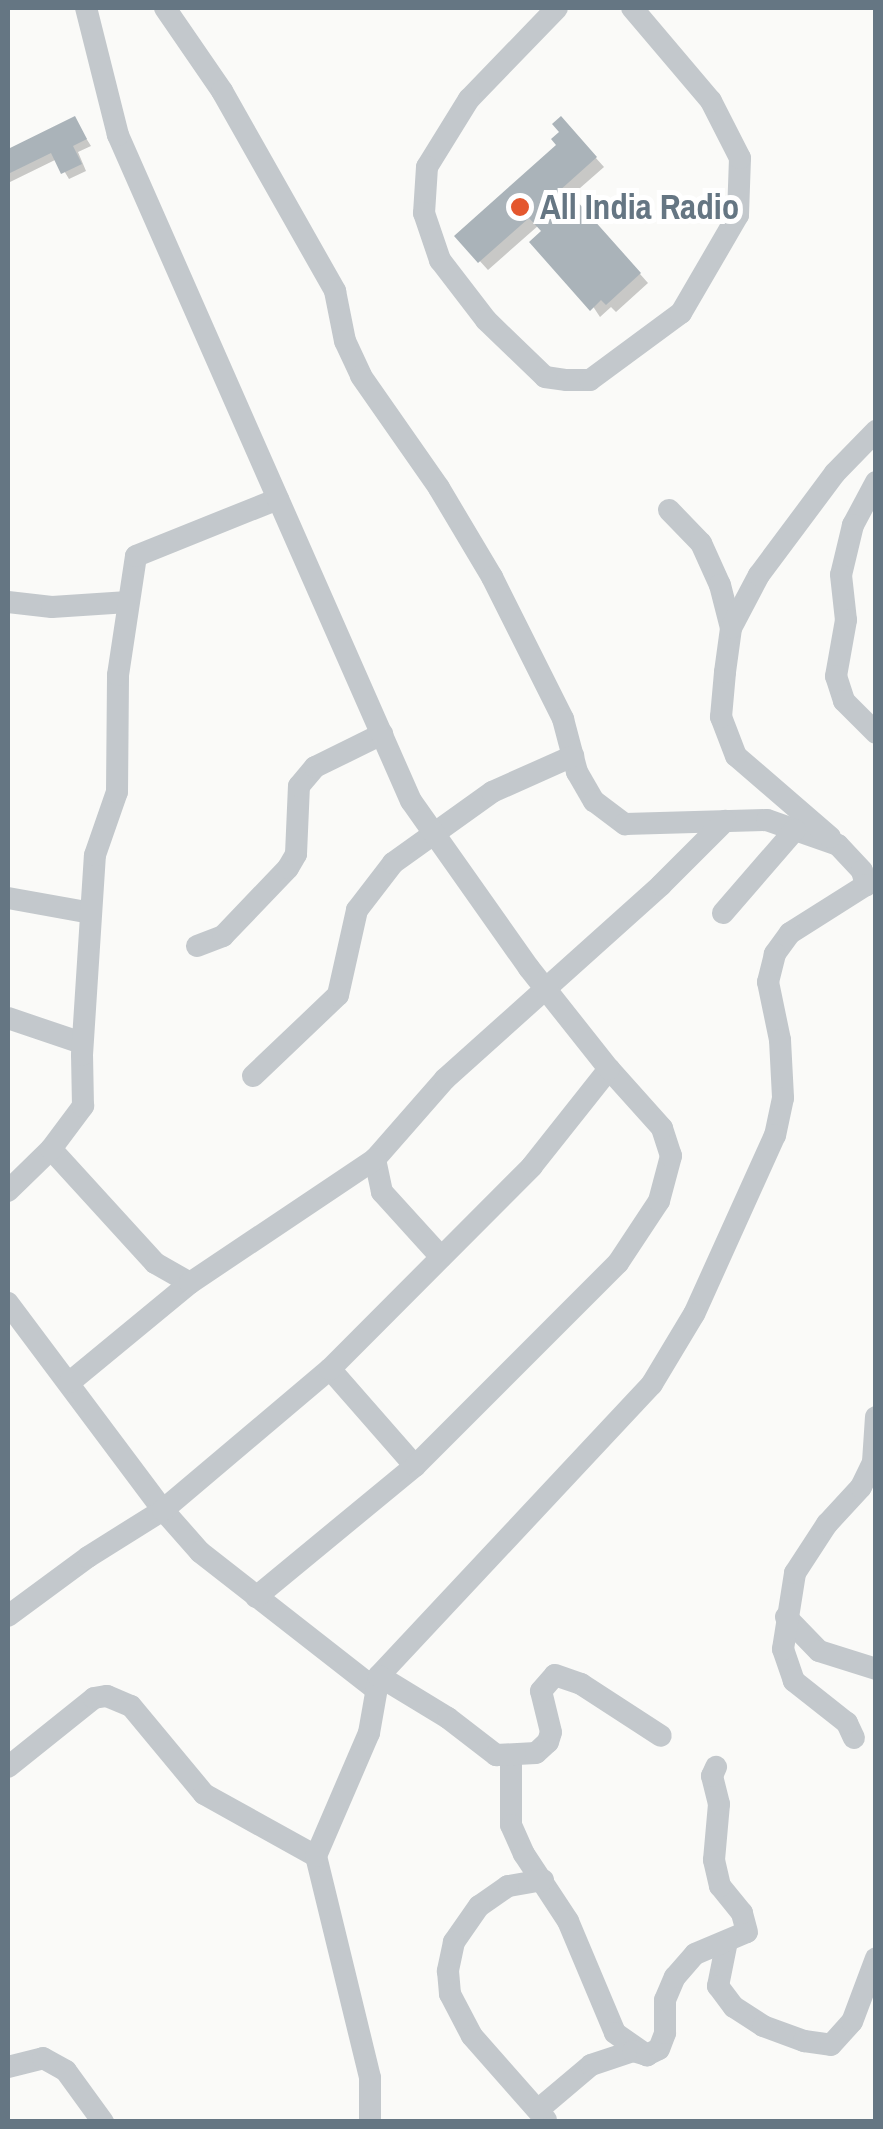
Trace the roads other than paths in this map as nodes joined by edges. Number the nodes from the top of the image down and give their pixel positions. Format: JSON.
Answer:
{"nodes":[{"id":1,"x":86,"y":8,"type":"edge"},
{"id":2,"x":165,"y":8,"type":"edge"},
{"id":3,"x":557,"y":8,"type":"edge"},
{"id":4,"x":632,"y":8,"type":"edge"},
{"id":5,"x":876,"y":432,"type":"edge"},
{"id":6,"x":876,"y":482,"type":"edge"},
{"id":7,"x":278,"y":500,"type":"junction"},
{"id":8,"x":669,"y":510,"type":"dead end"},
{"id":9,"x":8,"y":602,"type":"edge"},
{"id":10,"x":128,"y":602,"type":"junction"},
{"id":11,"x":731,"y":628,"type":"junction"},
{"id":12,"x":382,"y":734,"type":"junction"},
{"id":13,"x":876,"y":734,"type":"edge"},
{"id":14,"x":573,"y":756,"type":"junction"},
{"id":15,"x":724,"y":820,"type":"junction"},
{"id":16,"x":795,"y":830,"type":"junction"},
{"id":17,"x":432,"y":832,"type":"junction"},
{"id":18,"x":838,"y":845,"type":"junction"},
{"id":19,"x":8,"y":898,"type":"edge"},
{"id":20,"x":91,"y":912,"type":"junction"},
{"id":21,"x":723,"y":913,"type":"dead end"},
{"id":22,"x":197,"y":946,"type":"dead end"},
{"id":23,"x":544,"y":988,"type":"junction"},
{"id":24,"x":8,"y":1018,"type":"edge"},
{"id":25,"x":82,"y":1043,"type":"junction"},
{"id":26,"x":609,"y":1069,"type":"junction"},
{"id":27,"x":253,"y":1076,"type":"dead end"},
{"id":28,"x":50,"y":1148,"type":"junction"},
{"id":29,"x":375,"y":1159,"type":"junction"},
{"id":30,"x":8,"y":1191,"type":"edge"},
{"id":31,"x":440,"y":1258,"type":"junction"},
{"id":32,"x":190,"y":1283,"type":"junction"},
{"id":33,"x":8,"y":1303,"type":"edge"},
{"id":34,"x":330,"y":1369,"type":"junction"},
{"id":35,"x":70,"y":1382,"type":"junction"},
{"id":36,"x":876,"y":1416,"type":"edge"},
{"id":37,"x":415,"y":1466,"type":"junction"},
{"id":38,"x":162,"y":1510,"type":"junction"},
{"id":39,"x":256,"y":1597,"type":"junction"},
{"id":40,"x":8,"y":1616,"type":"edge"},
{"id":41,"x":786,"y":1617,"type":"junction"},
{"id":42,"x":876,"y":1669,"type":"edge"},
{"id":43,"x":376,"y":1682,"type":"junction"},
{"id":44,"x":661,"y":1736,"type":"dead end"},
{"id":45,"x":854,"y":1738,"type":"dead end"},
{"id":46,"x":511,"y":1756,"type":"junction"},
{"id":47,"x":716,"y":1766,"type":"dead end"},
{"id":48,"x":8,"y":1767,"type":"edge"},
{"id":49,"x":316,"y":1856,"type":"junction"},
{"id":50,"x":543,"y":1880,"type":"junction"},
{"id":51,"x":728,"y":1941,"type":"junction"},
{"id":52,"x":876,"y":1958,"type":"edge"},
{"id":53,"x":647,"y":2055,"type":"junction"},
{"id":54,"x":8,"y":2067,"type":"edge"},
{"id":55,"x":543,"y":2115,"type":"edge"},
{"id":56,"x":103,"y":2122,"type":"edge"},
{"id":57,"x":370,"y":2122,"type":"edge"}],
"edges":[{"from":1,"to":7,"type":"street"},
{"from":2,"to":14,"type":"street"},
{"from":3,"to":4,"type":"street"},
{"from":5,"to":11,"type":"street"},
{"from":6,"to":13,"type":"street"},
{"from":7,"to":10,"type":"street"},
{"from":7,"to":12,"type":"street"},
{"from":8,"to":11,"type":"street"},
{"from":9,"to":10,"type":"street"},
{"from":10,"to":20,"type":"street"},
{"from":11,"to":18,"type":"street"},
{"from":12,"to":17,"type":"street"},
{"from":12,"to":22,"type":"street"},
{"from":14,"to":15,"type":"street"},
{"from":14,"to":17,"type":"street"},
{"from":15,"to":16,"type":"street"},
{"from":15,"to":23,"type":"street"},
{"from":16,"to":18,"type":"street"},
{"from":16,"to":21,"type":"street"},
{"from":17,"to":23,"type":"street"},
{"from":17,"to":27,"type":"street"},
{"from":18,"to":43,"type":"street"},
{"from":19,"to":20,"type":"street"},
{"from":20,"to":25,"type":"street"},
{"from":23,"to":26,"type":"street"},
{"from":23,"to":29,"type":"street"},
{"from":24,"to":25,"type":"street"},
{"from":25,"to":28,"type":"street"},
{"from":26,"to":31,"type":"street"},
{"from":26,"to":37,"type":"street"},
{"from":28,"to":30,"type":"street"},
{"from":28,"to":32,"type":"street"},
{"from":29,"to":31,"type":"street"},
{"from":29,"to":32,"type":"street"},
{"from":31,"to":34,"type":"street"},
{"from":32,"to":35,"type":"street"},
{"from":33,"to":35,"type":"street"},
{"from":34,"to":37,"type":"street"},
{"from":34,"to":38,"type":"street"},
{"from":35,"to":38,"type":"street"},
{"from":36,"to":41,"type":"street"},
{"from":37,"to":39,"type":"street"},
{"from":38,"to":39,"type":"street"},
{"from":38,"to":40,"type":"street"},
{"from":39,"to":43,"type":"street"},
{"from":41,"to":42,"type":"street"},
{"from":41,"to":45,"type":"street"},
{"from":43,"to":46,"type":"street"},
{"from":43,"to":49,"type":"street"},
{"from":44,"to":46,"type":"street"},
{"from":46,"to":50,"type":"street"},
{"from":47,"to":51,"type":"street"},
{"from":48,"to":49,"type":"street"},
{"from":49,"to":57,"type":"street"},
{"from":50,"to":53,"type":"street"},
{"from":50,"to":55,"type":"street"},
{"from":51,"to":52,"type":"street"},
{"from":51,"to":53,"type":"street"},
{"from":53,"to":55,"type":"street"},
{"from":54,"to":56,"type":"street"}]}
